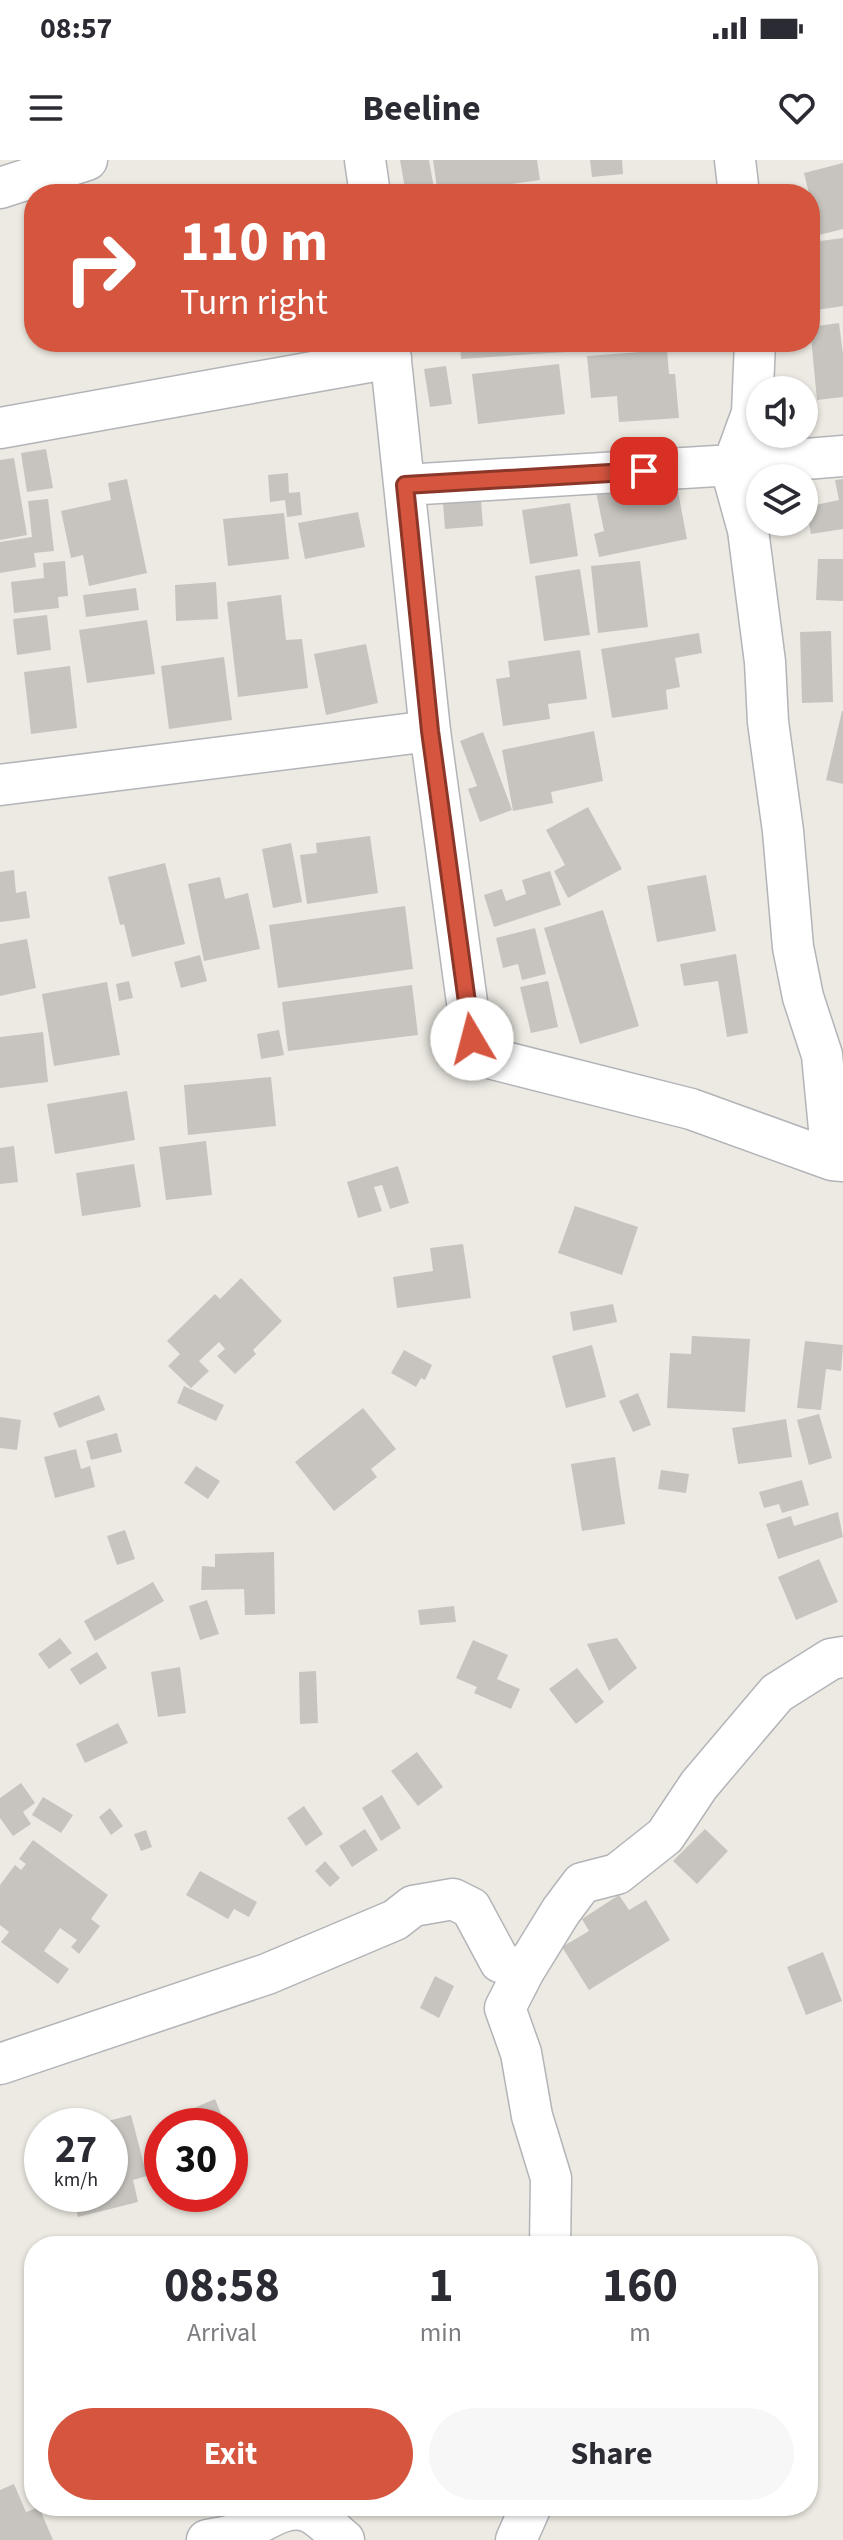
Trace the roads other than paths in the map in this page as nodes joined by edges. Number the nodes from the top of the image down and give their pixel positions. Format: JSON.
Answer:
{"nodes":[{"id":1,"x":87,"y":160,"type":"edge"},
{"id":2,"x":365,"y":160,"type":"edge"},
{"id":3,"x":735,"y":160,"type":"edge"},
{"id":4,"x":369,"y":184,"type":"edge"},
{"id":5,"x":738,"y":184,"type":"edge"},
{"id":6,"x":0,"y":188,"type":"edge"},
{"id":7,"x":380,"y":352,"type":"edge"},
{"id":8,"x":390,"y":352,"type":"edge"},
{"id":9,"x":755,"y":352,"type":"edge"},
{"id":10,"x":0,"y":428,"type":"edge"},
{"id":11,"x":843,"y":456,"type":"edge"},
{"id":12,"x":733,"y":465,"type":"junction"},
{"id":13,"x":405,"y":485,"type":"junction"},
{"id":14,"x":430,"y":731,"type":"junction"},
{"id":15,"x":0,"y":785,"type":"edge"},
{"id":16,"x":832,"y":1059,"type":"edge"},
{"id":17,"x":837,"y":1161,"type":"edge"},
{"id":18,"x":843,"y":1657,"type":"edge"},
{"id":19,"x":524,"y":1971,"type":"junction"},
{"id":20,"x":0,"y":2064,"type":"edge"},
{"id":21,"x":550,"y":2236,"type":"edge"},
{"id":22,"x":274,"y":2516,"type":"edge"},
{"id":23,"x":317,"y":2516,"type":"edge"},
{"id":24,"x":527,"y":2516,"type":"edge"},
{"id":25,"x":207,"y":2540,"type":"edge"},
{"id":26,"x":344,"y":2540,"type":"edge"},
{"id":27,"x":516,"y":2540,"type":"edge"}],
"edges":[{"from":1,"to":6,"type":"street"},
{"from":2,"to":4,"type":"street"},
{"from":3,"to":5,"type":"street"},
{"from":7,"to":10,"type":"street"},
{"from":8,"to":13,"type":"street"},
{"from":9,"to":12,"type":"street"},
{"from":11,"to":12,"type":"street"},
{"from":12,"to":13,"type":"street"},
{"from":12,"to":16,"type":"street"},
{"from":13,"to":14,"type":"street"},
{"from":14,"to":15,"type":"street"},
{"from":14,"to":17,"type":"street"},
{"from":16,"to":17,"type":"street"},
{"from":18,"to":19,"type":"street"},
{"from":19,"to":20,"type":"street"},
{"from":19,"to":21,"type":"street"},
{"from":22,"to":25,"type":"street"},
{"from":23,"to":26,"type":"street"},
{"from":24,"to":27,"type":"street"}]}
